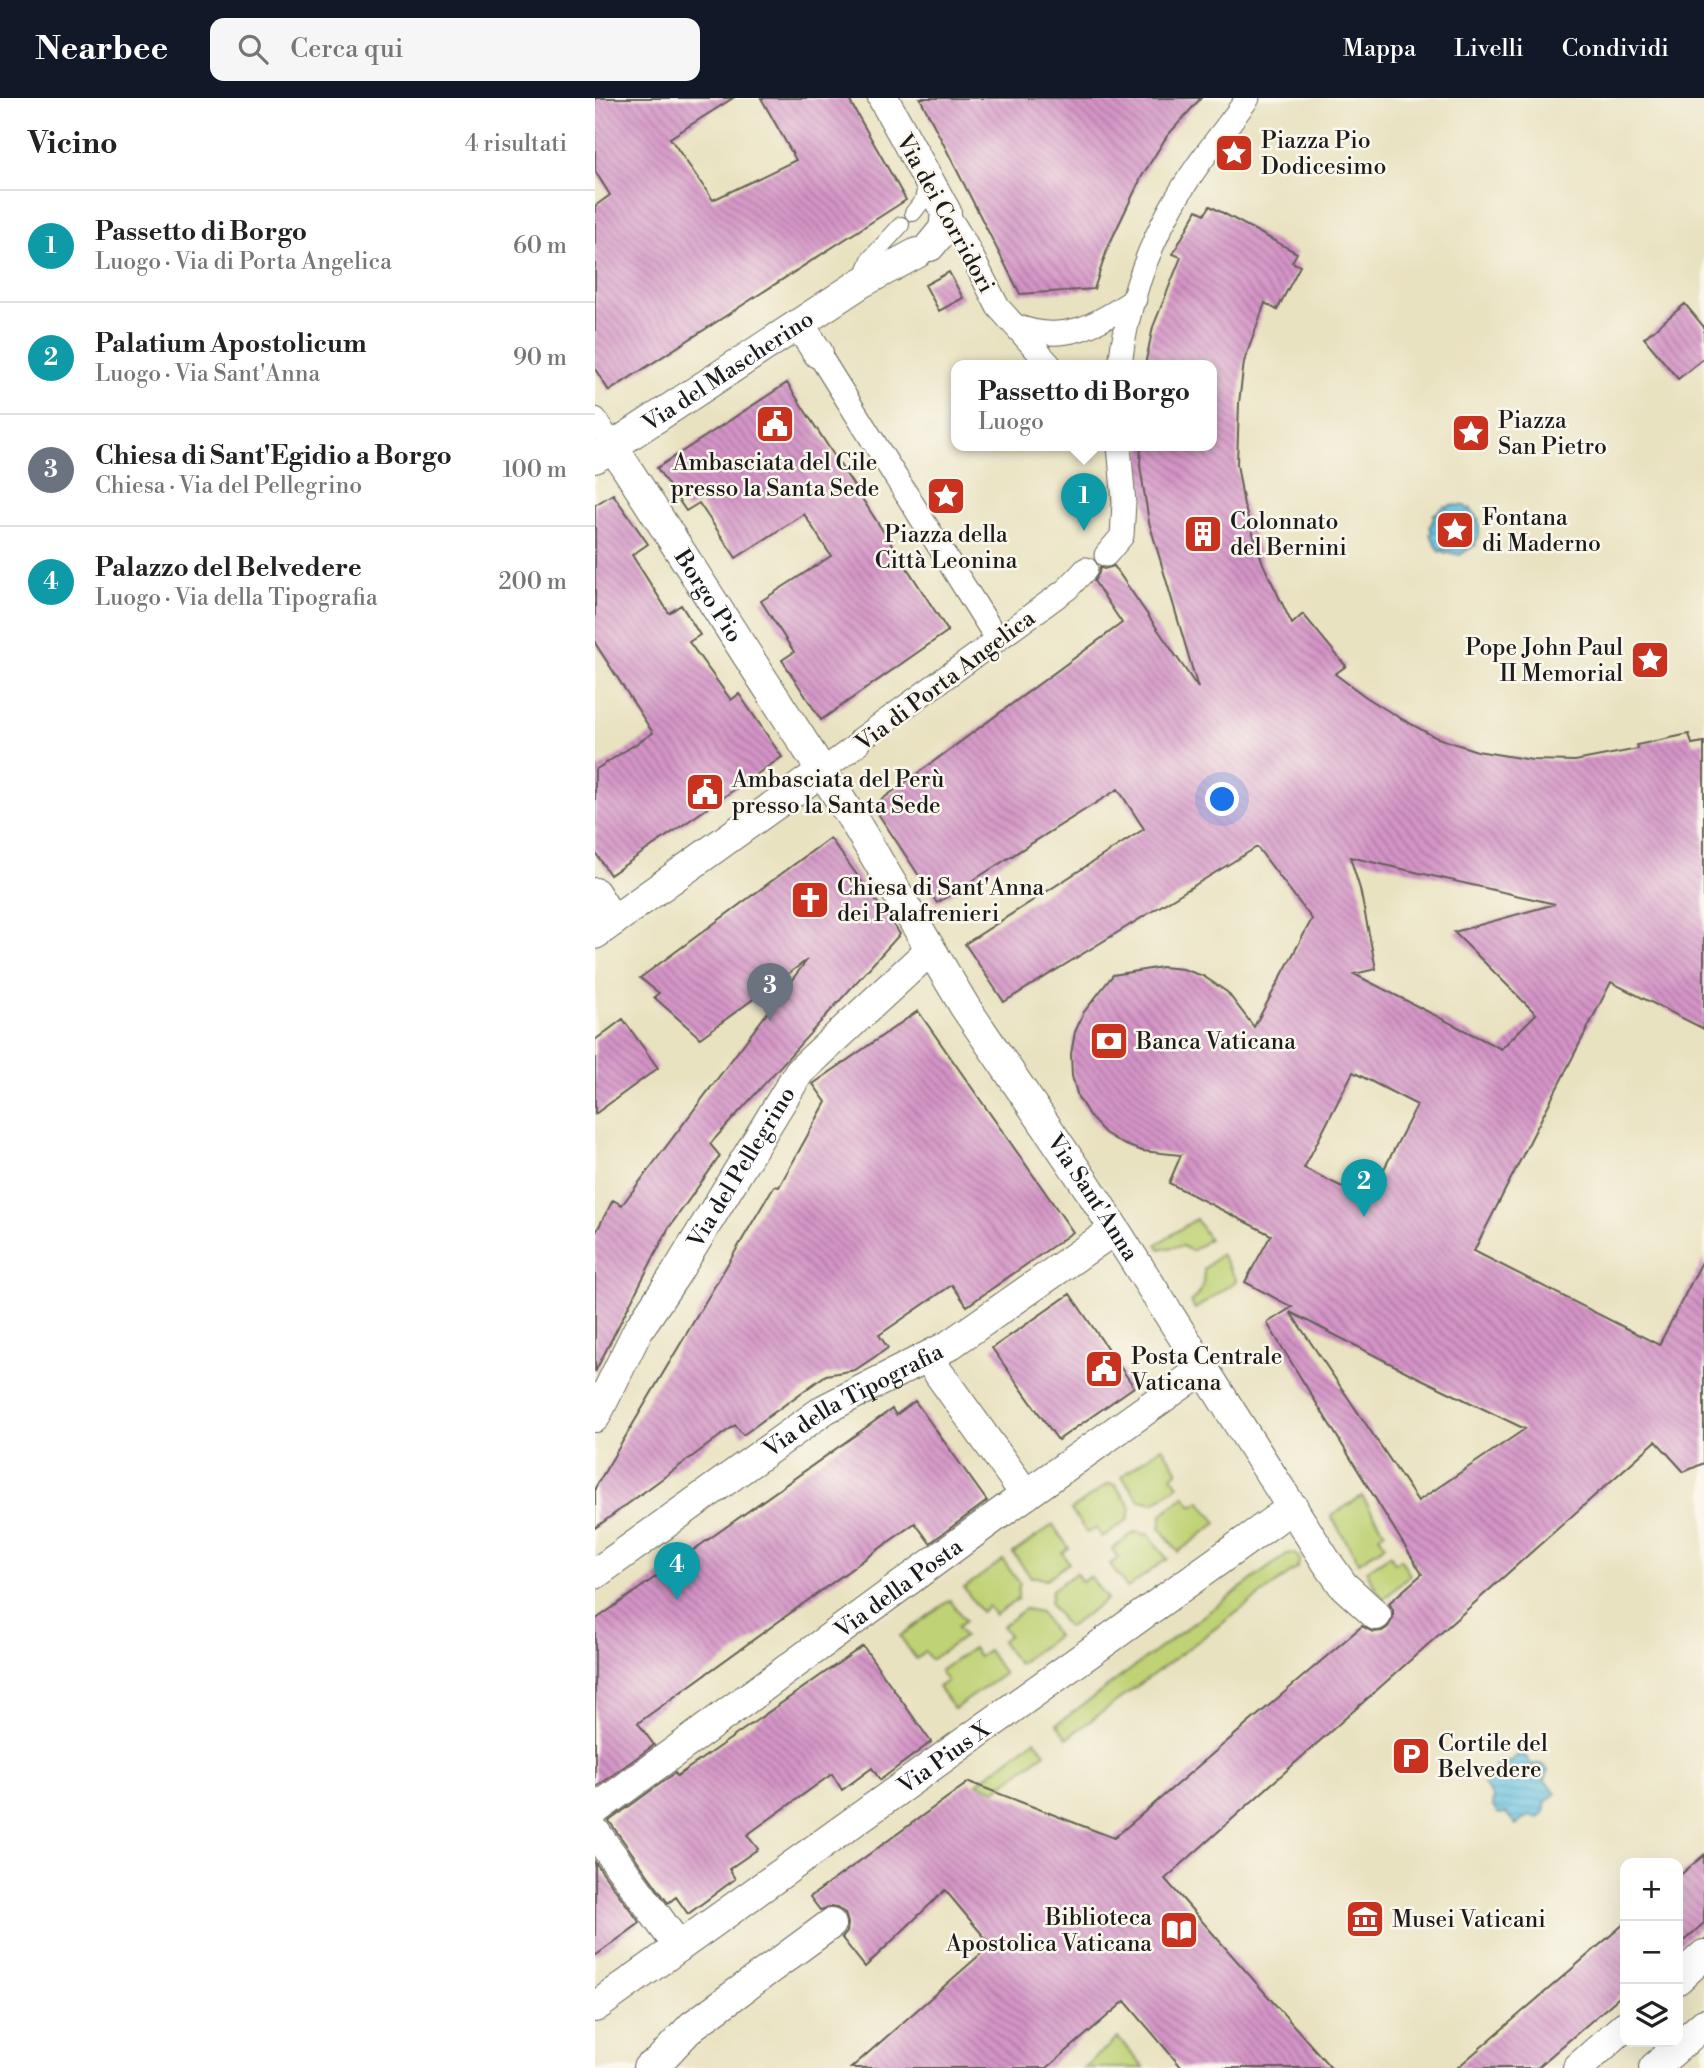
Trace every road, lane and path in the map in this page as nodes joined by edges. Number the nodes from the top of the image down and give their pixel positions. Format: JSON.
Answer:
{"nodes":[{"id":1,"x":883,"y":98,"type":"edge"},
{"id":2,"x":1248,"y":98,"type":"edge"},
{"id":3,"x":927,"y":178,"type":"junction"},
{"id":4,"x":946,"y":212,"type":"junction"},
{"id":5,"x":861,"y":283,"type":"junction"},
{"id":6,"x":1135,"y":299,"type":"junction"},
{"id":7,"x":799,"y":324,"type":"junction"},
{"id":8,"x":1014,"y":325,"type":"junction"},
{"id":9,"x":818,"y":353,"type":"joint"},
{"id":10,"x":1046,"y":360,"type":"edge"},
{"id":11,"x":1121,"y":360,"type":"edge"},
{"id":12,"x":595,"y":419,"type":"edge"},
{"id":13,"x":1104,"y":451,"type":"edge"},
{"id":14,"x":1120,"y":451,"type":"edge"},
{"id":15,"x":604,"y":453,"type":"edge"},
{"id":16,"x":1124,"y":503,"type":"junction"},
{"id":17,"x":1107,"y":555,"type":"dead end"},
{"id":18,"x":1086,"y":569,"type":"dead end"},
{"id":19,"x":997,"y":639,"type":"junction"},
{"id":20,"x":822,"y":771,"type":"junction"},
{"id":21,"x":595,"y":893,"type":"edge"},
{"id":22,"x":604,"y":927,"type":"edge"},
{"id":23,"x":930,"y":950,"type":"junction"},
{"id":24,"x":1114,"y":1230,"type":"junction"},
{"id":25,"x":927,"y":1357,"type":"junction"},
{"id":26,"x":1203,"y":1369,"type":"junction"},
{"id":27,"x":595,"y":1417,"type":"edge"},
{"id":28,"x":1026,"y":1495,"type":"junction"},
{"id":29,"x":1293,"y":1507,"type":"junction"},
{"id":30,"x":595,"y":1574,"type":"edge"},
{"id":31,"x":1376,"y":1615,"type":"dead end"},
{"id":32,"x":595,"y":1810,"type":"edge"},
{"id":33,"x":595,"y":1832,"type":"edge"},
{"id":34,"x":831,"y":1924,"type":"dead end"},
{"id":35,"x":679,"y":1947,"type":"junction"},
{"id":36,"x":1704,"y":1955,"type":"edge"},
{"id":37,"x":1683,"y":1974,"type":"edge"},
{"id":38,"x":595,"y":2007,"type":"edge"},
{"id":39,"x":1704,"y":2024,"type":"edge"},
{"id":40,"x":1620,"y":2030,"type":"edge"},
{"id":41,"x":654,"y":2066,"type":"edge"},
{"id":42,"x":1578,"y":2068,"type":"edge"},
{"id":43,"x":1654,"y":2068,"type":"edge"}],
"edges":[{"from":1,"to":3,"type":"street","name":"Via dei Corridori"},
{"from":2,"to":6,"type":"street"},
{"from":3,"to":4,"type":"street","name":"Via dei Corridori"},
{"from":3,"to":5,"type":"lane"},
{"from":4,"to":5,"type":"street","name":"Via del Mascherino"},
{"from":4,"to":8,"type":"street","name":"Via dei Corridori"},
{"from":5,"to":7,"type":"street","name":"Via del Mascherino"},
{"from":6,"to":8,"type":"street"},
{"from":6,"to":11,"type":"street"},
{"from":7,"to":9,"type":"street"},
{"from":7,"to":15,"type":"street","name":"Via del Mascherino"},
{"from":8,"to":10,"type":"street","name":"Via dei Corridori"},
{"from":9,"to":19,"type":"street"},
{"from":12,"to":15,"type":"street","name":"Borgo Pio"},
{"from":13,"to":16,"type":"street"},
{"from":14,"to":16,"type":"street"},
{"from":15,"to":20,"type":"street","name":"Borgo Pio"},
{"from":16,"to":17,"type":"street"},
{"from":18,"to":19,"type":"street","name":"Via di Porta Angelica"},
{"from":19,"to":20,"type":"street","name":"Via di Porta Angelica"},
{"from":20,"to":22,"type":"street","name":"Via di Porta Angelica"},
{"from":20,"to":23,"type":"street","name":"Via Sant'Anna"},
{"from":21,"to":22,"type":"street"},
{"from":23,"to":24,"type":"street","name":"Via Sant'Anna"},
{"from":23,"to":27,"type":"street","name":"Via del Pellegrino"},
{"from":24,"to":25,"type":"street","name":"Via della Tipografia"},
{"from":24,"to":26,"type":"street","name":"Via Sant'Anna"},
{"from":25,"to":28,"type":"street"},
{"from":25,"to":30,"type":"street","name":"Via della Tipografia"},
{"from":26,"to":28,"type":"street","name":"Via della Posta"},
{"from":26,"to":29,"type":"street","name":"Via Sant'Anna"},
{"from":28,"to":32,"type":"street","name":"Via della Posta"},
{"from":29,"to":31,"type":"street","name":"Via Sant'Anna"},
{"from":29,"to":35,"type":"street","name":"Via Pius X"},
{"from":33,"to":35,"type":"street"},
{"from":34,"to":41,"type":"street"},
{"from":35,"to":38,"type":"street","name":"Via Pius X"},
{"from":36,"to":37,"type":"street"},
{"from":39,"to":43,"type":"street"},
{"from":40,"to":42,"type":"street"}]}
